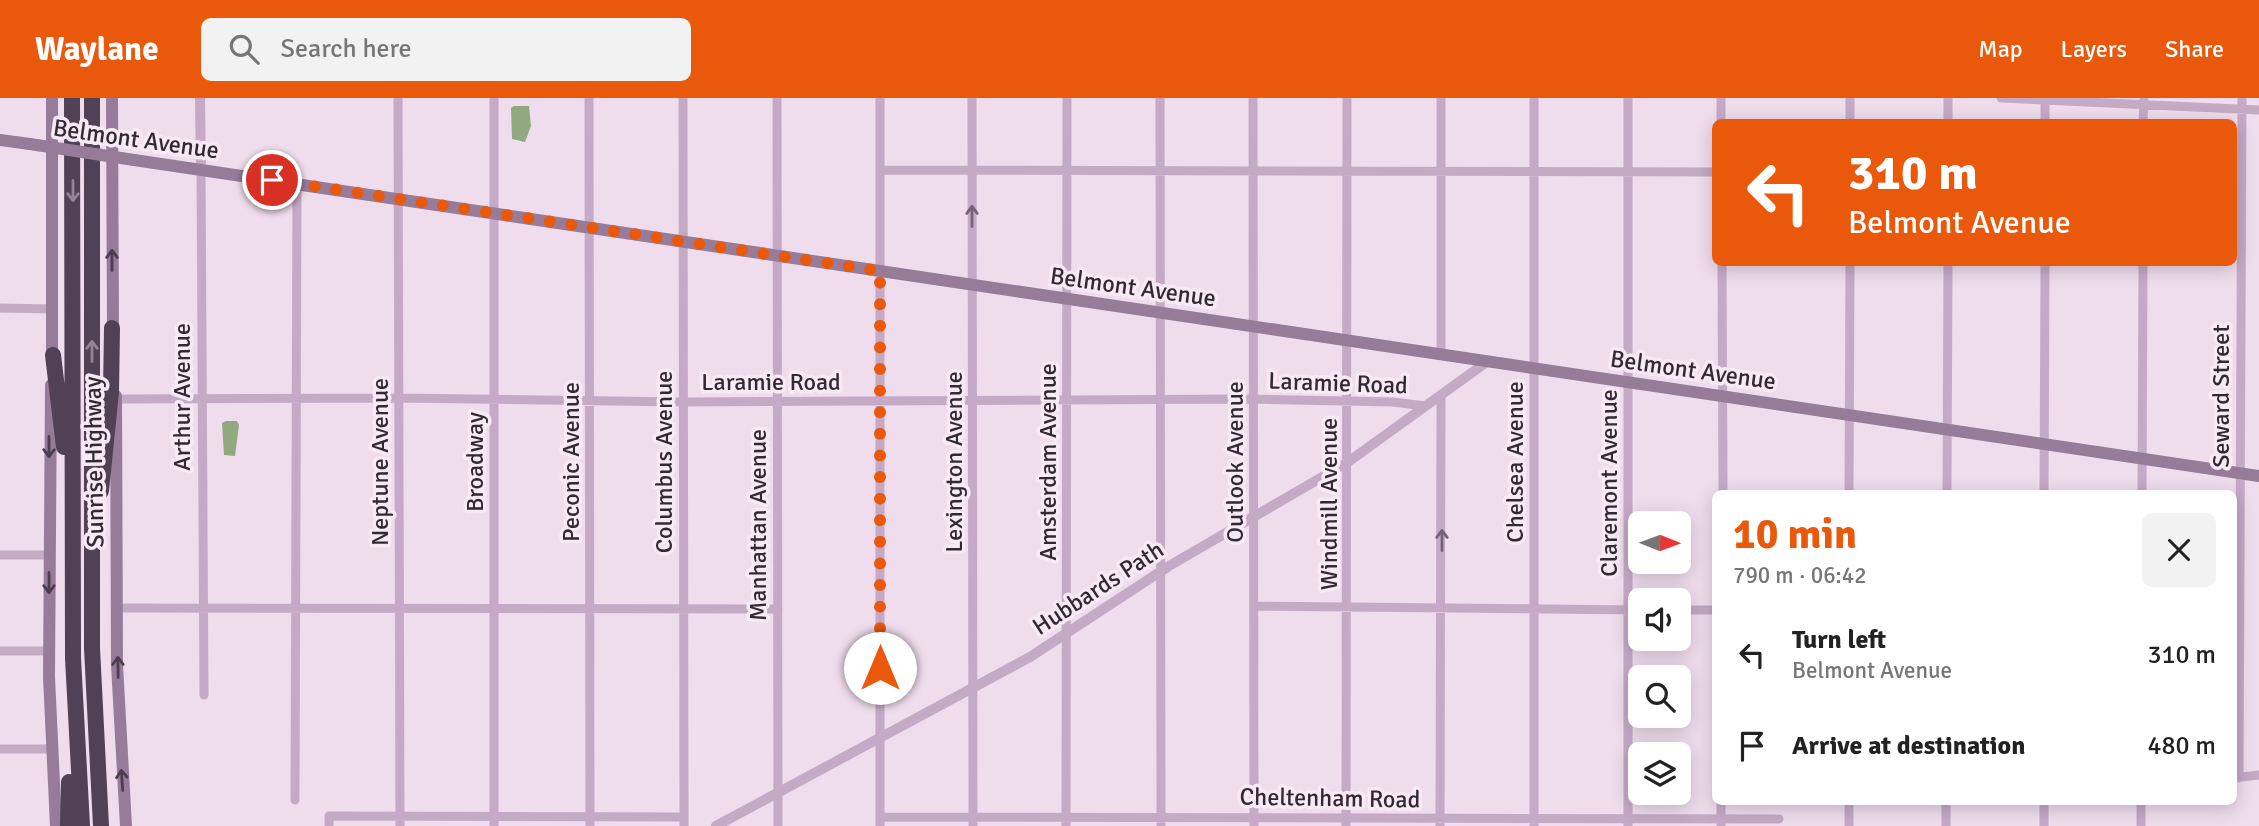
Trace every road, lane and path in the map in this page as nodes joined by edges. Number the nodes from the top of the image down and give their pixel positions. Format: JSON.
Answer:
{"nodes":[{"id":1,"x":52,"y":98,"type":"edge"},
{"id":2,"x":72,"y":98,"type":"edge"},
{"id":3,"x":92,"y":98,"type":"edge"},
{"id":4,"x":112,"y":98,"type":"edge"},
{"id":5,"x":200,"y":98,"type":"edge"},
{"id":6,"x":398,"y":98,"type":"edge"},
{"id":7,"x":494,"y":98,"type":"edge"},
{"id":8,"x":589,"y":98,"type":"edge"},
{"id":9,"x":683,"y":98,"type":"edge"},
{"id":10,"x":777,"y":98,"type":"edge"},
{"id":11,"x":880,"y":98,"type":"edge"},
{"id":12,"x":972,"y":98,"type":"edge"},
{"id":13,"x":1067,"y":98,"type":"edge"},
{"id":14,"x":1160,"y":98,"type":"edge"},
{"id":15,"x":1253,"y":98,"type":"edge"},
{"id":16,"x":1347,"y":98,"type":"edge"},
{"id":17,"x":1441,"y":98,"type":"edge"},
{"id":18,"x":1534,"y":98,"type":"edge"},
{"id":19,"x":1628,"y":98,"type":"edge"},
{"id":20,"x":1721,"y":98,"type":"edge"},
{"id":21,"x":1850,"y":98,"type":"edge"},
{"id":22,"x":1948,"y":98,"type":"edge"},
{"id":23,"x":2001,"y":98,"type":"edge"},
{"id":24,"x":2242,"y":98,"type":"edge"},
{"id":25,"x":2045,"y":99,"type":"edge"},
{"id":26,"x":2144,"y":101,"type":"edge"},
{"id":27,"x":2242,"y":110,"type":"junction"},
{"id":28,"x":2259,"y":110,"type":"edge"},
{"id":29,"x":1721,"y":119,"type":"edge"},
{"id":30,"x":1850,"y":119,"type":"edge"},
{"id":31,"x":1948,"y":119,"type":"edge"},
{"id":32,"x":2045,"y":119,"type":"edge"},
{"id":33,"x":2143,"y":119,"type":"edge"},
{"id":34,"x":0,"y":140,"type":"edge"},
{"id":35,"x":201,"y":170,"type":"junction"},
{"id":36,"x":880,"y":170,"type":"junction"},
{"id":37,"x":1160,"y":170,"type":"junction"},
{"id":38,"x":1441,"y":170,"type":"junction"},
{"id":39,"x":972,"y":171,"type":"junction"},
{"id":40,"x":1068,"y":171,"type":"junction"},
{"id":41,"x":1254,"y":171,"type":"junction"},
{"id":42,"x":1347,"y":171,"type":"junction"},
{"id":43,"x":1534,"y":171,"type":"junction"},
{"id":44,"x":1628,"y":172,"type":"junction"},
{"id":45,"x":1712,"y":172,"type":"edge"},
{"id":46,"x":298,"y":184,"type":"junction"},
{"id":47,"x":398,"y":199,"type":"junction"},
{"id":48,"x":494,"y":213,"type":"junction"},
{"id":49,"x":589,"y":228,"type":"junction"},
{"id":50,"x":683,"y":242,"type":"junction"},
{"id":51,"x":777,"y":256,"type":"junction"},
{"id":52,"x":1722,"y":266,"type":"edge"},
{"id":53,"x":1850,"y":266,"type":"edge"},
{"id":54,"x":1948,"y":266,"type":"edge"},
{"id":55,"x":2045,"y":266,"type":"edge"},
{"id":56,"x":2143,"y":266,"type":"edge"},
{"id":57,"x":880,"y":271,"type":"junction"},
{"id":58,"x":972,"y":284,"type":"junction"},
{"id":59,"x":1067,"y":299,"type":"junction"},
{"id":60,"x":0,"y":308,"type":"edge"},
{"id":61,"x":53,"y":309,"type":"junction"},
{"id":62,"x":1160,"y":312,"type":"junction"},
{"id":63,"x":1254,"y":326,"type":"junction"},
{"id":64,"x":112,"y":328,"type":"junction"},
{"id":65,"x":1348,"y":340,"type":"junction"},
{"id":66,"x":1441,"y":353,"type":"junction"},
{"id":67,"x":53,"y":355,"type":"junction"},
{"id":68,"x":1488,"y":361,"type":"junction"},
{"id":69,"x":1535,"y":368,"type":"junction"},
{"id":70,"x":1629,"y":382,"type":"junction"},
{"id":71,"x":1441,"y":396,"type":"junction"},
{"id":72,"x":1723,"y":396,"type":"junction"},
{"id":73,"x":399,"y":398,"type":"junction"},
{"id":74,"x":495,"y":398,"type":"junction"},
{"id":75,"x":297,"y":399,"type":"junction"},
{"id":76,"x":117,"y":400,"type":"junction"},
{"id":77,"x":591,"y":400,"type":"junction"},
{"id":78,"x":778,"y":400,"type":"junction"},
{"id":79,"x":973,"y":400,"type":"junction"},
{"id":80,"x":1067,"y":400,"type":"junction"},
{"id":81,"x":1161,"y":400,"type":"junction"},
{"id":82,"x":1254,"y":400,"type":"junction"},
{"id":83,"x":1348,"y":400,"type":"junction"},
{"id":84,"x":203,"y":401,"type":"junction"},
{"id":85,"x":879,"y":401,"type":"junction"},
{"id":86,"x":684,"y":402,"type":"junction"},
{"id":87,"x":1425,"y":406,"type":"junction"},
{"id":88,"x":1849,"y":414,"type":"junction"},
{"id":89,"x":1947,"y":429,"type":"junction"},
{"id":90,"x":2044,"y":444,"type":"junction"},
{"id":91,"x":2142,"y":458,"type":"junction"},
{"id":92,"x":1348,"y":462,"type":"junction"},
{"id":93,"x":2240,"y":473,"type":"junction"},
{"id":94,"x":2259,"y":476,"type":"edge"},
{"id":95,"x":1723,"y":490,"type":"edge"},
{"id":96,"x":1849,"y":490,"type":"edge"},
{"id":97,"x":1947,"y":490,"type":"edge"},
{"id":98,"x":2044,"y":490,"type":"edge"},
{"id":99,"x":2142,"y":490,"type":"edge"},
{"id":100,"x":1255,"y":517,"type":"junction"},
{"id":101,"x":73,"y":533,"type":"junction"},
{"id":102,"x":0,"y":555,"type":"edge"},
{"id":103,"x":49,"y":555,"type":"junction"},
{"id":104,"x":92,"y":566,"type":"junction"},
{"id":105,"x":1160,"y":571,"type":"junction"},
{"id":106,"x":1628,"y":588,"type":"edge"},
{"id":107,"x":1255,"y":606,"type":"junction"},
{"id":108,"x":1348,"y":607,"type":"junction"},
{"id":109,"x":117,"y":608,"type":"junction"},
{"id":110,"x":1442,"y":608,"type":"junction"},
{"id":111,"x":204,"y":609,"type":"junction"},
{"id":112,"x":296,"y":609,"type":"junction"},
{"id":113,"x":400,"y":609,"type":"junction"},
{"id":114,"x":494,"y":609,"type":"junction"},
{"id":115,"x":590,"y":609,"type":"junction"},
{"id":116,"x":684,"y":609,"type":"junction"},
{"id":117,"x":778,"y":609,"type":"junction"},
{"id":118,"x":1628,"y":610,"type":"edge"},
{"id":119,"x":1691,"y":610,"type":"edge"},
{"id":120,"x":1712,"y":610,"type":"edge"},
{"id":121,"x":1533,"y":611,"type":"junction"},
{"id":122,"x":1066,"y":633,"type":"junction"},
{"id":123,"x":0,"y":651,"type":"edge"},
{"id":124,"x":49,"y":651,"type":"junction"},
{"id":125,"x":1628,"y":651,"type":"edge"},
{"id":126,"x":973,"y":688,"type":"junction"},
{"id":127,"x":204,"y":695,"type":"dead end"},
{"id":128,"x":2237,"y":702,"type":"edge"},
{"id":129,"x":75,"y":727,"type":"junction"},
{"id":130,"x":880,"y":737,"type":"junction"},
{"id":131,"x":95,"y":740,"type":"junction"},
{"id":132,"x":0,"y":749,"type":"edge"},
{"id":133,"x":51,"y":749,"type":"junction"},
{"id":134,"x":2259,"y":775,"type":"edge"},
{"id":135,"x":2237,"y":778,"type":"edge"},
{"id":136,"x":778,"y":792,"type":"junction"},
{"id":137,"x":295,"y":800,"type":"dead end"},
{"id":138,"x":1849,"y":805,"type":"edge"},
{"id":139,"x":1946,"y":805,"type":"edge"},
{"id":140,"x":2044,"y":805,"type":"edge"},
{"id":141,"x":2141,"y":805,"type":"edge"},
{"id":142,"x":1161,"y":815,"type":"junction"},
{"id":143,"x":1067,"y":816,"type":"junction"},
{"id":144,"x":1779,"y":819,"type":"dead end"},
{"id":145,"x":329,"y":821,"type":"edge"},
{"id":146,"x":400,"y":821,"type":"edge"},
{"id":147,"x":494,"y":821,"type":"edge"},
{"id":148,"x":590,"y":821,"type":"edge"},
{"id":149,"x":880,"y":821,"type":"edge"},
{"id":150,"x":973,"y":821,"type":"edge"},
{"id":151,"x":1254,"y":821,"type":"edge"},
{"id":152,"x":684,"y":822,"type":"edge"},
{"id":153,"x":1440,"y":822,"type":"edge"},
{"id":154,"x":1534,"y":822,"type":"edge"},
{"id":155,"x":1628,"y":822,"type":"edge"},
{"id":156,"x":1721,"y":822,"type":"edge"},
{"id":157,"x":1346,"y":823,"type":"edge"},
{"id":158,"x":56,"y":826,"type":"edge"},
{"id":159,"x":68,"y":826,"type":"edge"},
{"id":160,"x":82,"y":826,"type":"edge"},
{"id":161,"x":102,"y":826,"type":"edge"},
{"id":162,"x":111,"y":826,"type":"edge"},
{"id":163,"x":126,"y":826,"type":"edge"},
{"id":164,"x":716,"y":826,"type":"edge"},
{"id":165,"x":778,"y":826,"type":"edge"},
{"id":166,"x":1066,"y":826,"type":"edge"},
{"id":167,"x":1161,"y":826,"type":"edge"},
{"id":168,"x":1849,"y":826,"type":"edge"},
{"id":169,"x":1946,"y":826,"type":"edge"},
{"id":170,"x":2044,"y":826,"type":"edge"},
{"id":171,"x":2141,"y":826,"type":"edge"}],
"edges":[{"from":1,"to":61,"type":"main road","name":"Sunrise Highway"},
{"from":2,"to":101,"type":"highway","name":"Sunrise Highway","one_way":true},
{"from":104,"to":3,"type":"highway","name":"Sunrise Highway","one_way":true},
{"from":64,"to":4,"type":"main road","name":"Sunrise Highway","one_way":true},
{"from":5,"to":35,"type":"street","name":"Arthur Avenue"},
{"from":6,"to":47,"type":"street","name":"Neptune Avenue"},
{"from":7,"to":48,"type":"street","name":"Broadway"},
{"from":8,"to":49,"type":"street","name":"Peconic Avenue"},
{"from":9,"to":50,"type":"street","name":"Columbus Avenue"},
{"from":10,"to":51,"type":"street","name":"Manhattan Avenue"},
{"from":11,"to":36,"type":"street"},
{"from":12,"to":39,"type":"street","name":"Lexington Avenue"},
{"from":13,"to":40,"type":"street","name":"Amsterdam Avenue"},
{"from":14,"to":37,"type":"street"},
{"from":15,"to":41,"type":"street","name":"Outlook Avenue"},
{"from":16,"to":42,"type":"street","name":"Windmill Avenue"},
{"from":17,"to":38,"type":"street"},
{"from":18,"to":43,"type":"street","name":"Chelsea Avenue"},
{"from":19,"to":44,"type":"street","name":"Claremont Avenue"},
{"from":20,"to":29,"type":"street"},
{"from":21,"to":30,"type":"street"},
{"from":22,"to":31,"type":"street"},
{"from":23,"to":25,"type":"street"},
{"from":24,"to":27,"type":"street","name":"Seward Street"},
{"from":25,"to":26,"type":"street"},
{"from":25,"to":32,"type":"street"},
{"from":26,"to":27,"type":"street"},
{"from":26,"to":33,"type":"street"},
{"from":27,"to":28,"type":"street"},
{"from":27,"to":93,"type":"street","name":"Seward Street"},
{"from":34,"to":35,"type":"main road","name":"Belmont Avenue","bridge":true},
{"from":35,"to":46,"type":"main road","name":"Belmont Avenue"},
{"from":35,"to":84,"type":"street","name":"Arthur Avenue"},
{"from":36,"to":39,"type":"street"},
{"from":36,"to":57,"type":"street"},
{"from":37,"to":40,"type":"street"},
{"from":37,"to":41,"type":"street"},
{"from":37,"to":62,"type":"street"},
{"from":38,"to":42,"type":"street"},
{"from":38,"to":43,"type":"street"},
{"from":38,"to":66,"type":"street"},
{"from":39,"to":40,"type":"street"},
{"from":58,"to":39,"type":"street","name":"Lexington Avenue","one_way":true},
{"from":40,"to":59,"type":"street","name":"Amsterdam Avenue"},
{"from":41,"to":42,"type":"street"},
{"from":41,"to":63,"type":"street","name":"Outlook Avenue"},
{"from":42,"to":65,"type":"street","name":"Windmill Avenue"},
{"from":43,"to":44,"type":"street"},
{"from":43,"to":69,"type":"street","name":"Chelsea Avenue"},
{"from":44,"to":45,"type":"street"},
{"from":44,"to":70,"type":"street","name":"Claremont Avenue"},
{"from":46,"to":47,"type":"main road","name":"Belmont Avenue"},
{"from":46,"to":75,"type":"street"},
{"from":47,"to":48,"type":"main road","name":"Belmont Avenue"},
{"from":47,"to":73,"type":"street","name":"Neptune Avenue"},
{"from":48,"to":49,"type":"main road","name":"Belmont Avenue"},
{"from":48,"to":74,"type":"street","name":"Broadway"},
{"from":49,"to":50,"type":"main road","name":"Belmont Avenue"},
{"from":49,"to":77,"type":"street","name":"Peconic Avenue"},
{"from":50,"to":51,"type":"main road","name":"Belmont Avenue"},
{"from":50,"to":86,"type":"street","name":"Columbus Avenue"},
{"from":51,"to":57,"type":"main road","name":"Belmont Avenue"},
{"from":51,"to":78,"type":"street","name":"Manhattan Avenue"},
{"from":52,"to":72,"type":"street"},
{"from":53,"to":88,"type":"street"},
{"from":54,"to":89,"type":"street"},
{"from":55,"to":90,"type":"street"},
{"from":56,"to":91,"type":"street"},
{"from":57,"to":58,"type":"main road","name":"Belmont Avenue"},
{"from":57,"to":85,"type":"street"},
{"from":58,"to":59,"type":"main road","name":"Belmont Avenue"},
{"from":58,"to":79,"type":"street","name":"Lexington Avenue"},
{"from":59,"to":62,"type":"main road","name":"Belmont Avenue"},
{"from":59,"to":80,"type":"street","name":"Amsterdam Avenue"},
{"from":60,"to":61,"type":"street"},
{"from":61,"to":67,"type":"main road","name":"Sunrise Highway"},
{"from":62,"to":63,"type":"main road","name":"Belmont Avenue"},
{"from":62,"to":81,"type":"street"},
{"from":63,"to":65,"type":"main road","name":"Belmont Avenue"},
{"from":63,"to":82,"type":"street","name":"Outlook Avenue"},
{"from":64,"to":76,"type":"main road","name":"Sunrise Highway"},
{"from":64,"to":104,"type":"highway"},
{"from":65,"to":66,"type":"main road","name":"Belmont Avenue"},
{"from":65,"to":83,"type":"street","name":"Windmill Avenue"},
{"from":66,"to":68,"type":"main road","name":"Belmont Avenue"},
{"from":67,"to":101,"type":"highway"},
{"from":67,"to":103,"type":"main road","name":"Sunrise Highway","one_way":true},
{"from":68,"to":69,"type":"main road","name":"Belmont Avenue"},
{"from":68,"to":71,"type":"street","name":"Hubbards Path"},
{"from":69,"to":70,"type":"main road","name":"Belmont Avenue"},
{"from":69,"to":121,"type":"street","name":"Chelsea Avenue"},
{"from":70,"to":72,"type":"main road","name":"Belmont Avenue"},
{"from":70,"to":106,"type":"street","name":"Claremont Avenue"},
{"from":71,"to":87,"type":"street","name":"Hubbards Path"},
{"from":110,"to":71,"type":"street","one_way":true},
{"from":72,"to":88,"type":"main road","name":"Belmont Avenue"},
{"from":72,"to":95,"type":"street"},
{"from":73,"to":74,"type":"street","name":"Laramie Road"},
{"from":73,"to":75,"type":"street","name":"Laramie Road"},
{"from":73,"to":113,"type":"street","name":"Neptune Avenue"},
{"from":74,"to":77,"type":"street","name":"Laramie Road"},
{"from":74,"to":114,"type":"street","name":"Broadway"},
{"from":75,"to":84,"type":"street","name":"Laramie Road"},
{"from":75,"to":112,"type":"street"},
{"from":76,"to":84,"type":"street","name":"Laramie Road"},
{"from":76,"to":109,"type":"main road","name":"Sunrise Highway"},
{"from":77,"to":86,"type":"street","name":"Laramie Road"},
{"from":77,"to":115,"type":"street","name":"Peconic Avenue"},
{"from":78,"to":85,"type":"street","name":"Laramie Road"},
{"from":78,"to":86,"type":"street","name":"Laramie Road"},
{"from":78,"to":117,"type":"street","name":"Manhattan Avenue"},
{"from":79,"to":80,"type":"street","name":"Laramie Road"},
{"from":79,"to":85,"type":"street","name":"Laramie Road"},
{"from":79,"to":126,"type":"street","name":"Lexington Avenue"},
{"from":80,"to":81,"type":"street","name":"Laramie Road"},
{"from":80,"to":122,"type":"street","name":"Amsterdam Avenue"},
{"from":81,"to":82,"type":"street","name":"Laramie Road"},
{"from":81,"to":105,"type":"street"},
{"from":82,"to":83,"type":"street","name":"Laramie Road"},
{"from":82,"to":100,"type":"street","name":"Outlook Avenue"},
{"from":83,"to":87,"type":"street","name":"Laramie Road"},
{"from":83,"to":92,"type":"street","name":"Windmill Avenue"},
{"from":84,"to":111,"type":"street","name":"Arthur Avenue"},
{"from":85,"to":130,"type":"street"},
{"from":86,"to":116,"type":"street","name":"Columbus Avenue"},
{"from":87,"to":92,"type":"street","name":"Hubbards Path"},
{"from":88,"to":89,"type":"main road","name":"Belmont Avenue"},
{"from":88,"to":96,"type":"street"},
{"from":89,"to":90,"type":"main road","name":"Belmont Avenue"},
{"from":89,"to":97,"type":"street"},
{"from":90,"to":91,"type":"main road","name":"Belmont Avenue"},
{"from":90,"to":98,"type":"street"},
{"from":91,"to":93,"type":"main road","name":"Belmont Avenue"},
{"from":91,"to":99,"type":"street"},
{"from":92,"to":100,"type":"street","name":"Hubbards Path"},
{"from":92,"to":108,"type":"street","name":"Windmill Avenue"},
{"from":93,"to":94,"type":"main road","name":"Belmont Avenue"},
{"from":93,"to":128,"type":"street","name":"Seward Street"},
{"from":100,"to":105,"type":"street","name":"Hubbards Path"},
{"from":100,"to":107,"type":"street","name":"Outlook Avenue"},
{"from":101,"to":129,"type":"highway","name":"Sunrise Highway"},
{"from":102,"to":103,"type":"street"},
{"from":103,"to":124,"type":"main road","name":"Sunrise Highway","one_way":true},
{"from":104,"to":131,"type":"highway","name":"Sunrise Highway"},
{"from":105,"to":122,"type":"street","name":"Hubbards Path"},
{"from":105,"to":142,"type":"street"},
{"from":107,"to":108,"type":"street"},
{"from":107,"to":151,"type":"street","name":"Outlook Avenue"},
{"from":108,"to":110,"type":"street"},
{"from":108,"to":157,"type":"street","name":"Windmill Avenue"},
{"from":109,"to":111,"type":"street"},
{"from":163,"to":109,"type":"main road","name":"Sunrise Highway","one_way":true},
{"from":110,"to":121,"type":"street"},
{"from":110,"to":153,"type":"street"},
{"from":111,"to":112,"type":"street"},
{"from":111,"to":127,"type":"street","name":"Arthur Avenue"},
{"from":112,"to":113,"type":"street"},
{"from":112,"to":137,"type":"street"},
{"from":113,"to":114,"type":"street"},
{"from":113,"to":146,"type":"street","name":"Neptune Avenue"},
{"from":114,"to":115,"type":"street"},
{"from":114,"to":147,"type":"street","name":"Broadway"},
{"from":115,"to":116,"type":"street"},
{"from":115,"to":148,"type":"street","name":"Peconic Avenue"},
{"from":116,"to":117,"type":"street"},
{"from":116,"to":152,"type":"street","name":"Columbus Avenue"},
{"from":117,"to":136,"type":"street","name":"Manhattan Avenue"},
{"from":118,"to":121,"type":"street"},
{"from":119,"to":120,"type":"street"},
{"from":121,"to":154,"type":"street","name":"Chelsea Avenue"},
{"from":122,"to":126,"type":"street","name":"Hubbards Path"},
{"from":122,"to":143,"type":"street","name":"Amsterdam Avenue"},
{"from":123,"to":124,"type":"street"},
{"from":124,"to":133,"type":"main road","name":"Sunrise Highway"},
{"from":125,"to":155,"type":"street","name":"Claremont Avenue"},
{"from":126,"to":130,"type":"street","name":"Hubbards Path"},
{"from":126,"to":150,"type":"street","name":"Lexington Avenue"},
{"from":129,"to":159,"type":"highway"},
{"from":129,"to":160,"type":"highway","name":"Sunrise Highway"},
{"from":130,"to":136,"type":"street","name":"Hubbards Path"},
{"from":130,"to":149,"type":"street"},
{"from":131,"to":161,"type":"highway","name":"Sunrise Highway"},
{"from":131,"to":162,"type":"highway"},
{"from":132,"to":133,"type":"street"},
{"from":133,"to":158,"type":"main road","name":"Sunrise Highway"},
{"from":134,"to":135,"type":"street"},
{"from":136,"to":164,"type":"street","name":"Hubbards Path"},
{"from":136,"to":165,"type":"street","name":"Manhattan Avenue"},
{"from":138,"to":168,"type":"street"},
{"from":139,"to":169,"type":"street"},
{"from":140,"to":170,"type":"street"},
{"from":141,"to":171,"type":"street"},
{"from":142,"to":143,"type":"street","name":"Cheltenham Road"},
{"from":142,"to":151,"type":"street","name":"Cheltenham Road"},
{"from":142,"to":167,"type":"street"},
{"from":143,"to":150,"type":"street","name":"Cheltenham Road"},
{"from":143,"to":166,"type":"street","name":"Amsterdam Avenue"},
{"from":144,"to":156,"type":"street","name":"Cheltenham Road"},
{"from":145,"to":146,"type":"street"},
{"from":146,"to":147,"type":"street"},
{"from":147,"to":148,"type":"street"},
{"from":148,"to":152,"type":"street"},
{"from":149,"to":150,"type":"street","name":"Cheltenham Road"},
{"from":151,"to":157,"type":"street","name":"Cheltenham Road"},
{"from":153,"to":154,"type":"street","name":"Cheltenham Road"},
{"from":153,"to":157,"type":"street","name":"Cheltenham Road"},
{"from":154,"to":155,"type":"street","name":"Cheltenham Road"},
{"from":155,"to":156,"type":"street","name":"Cheltenham Road"}]}
